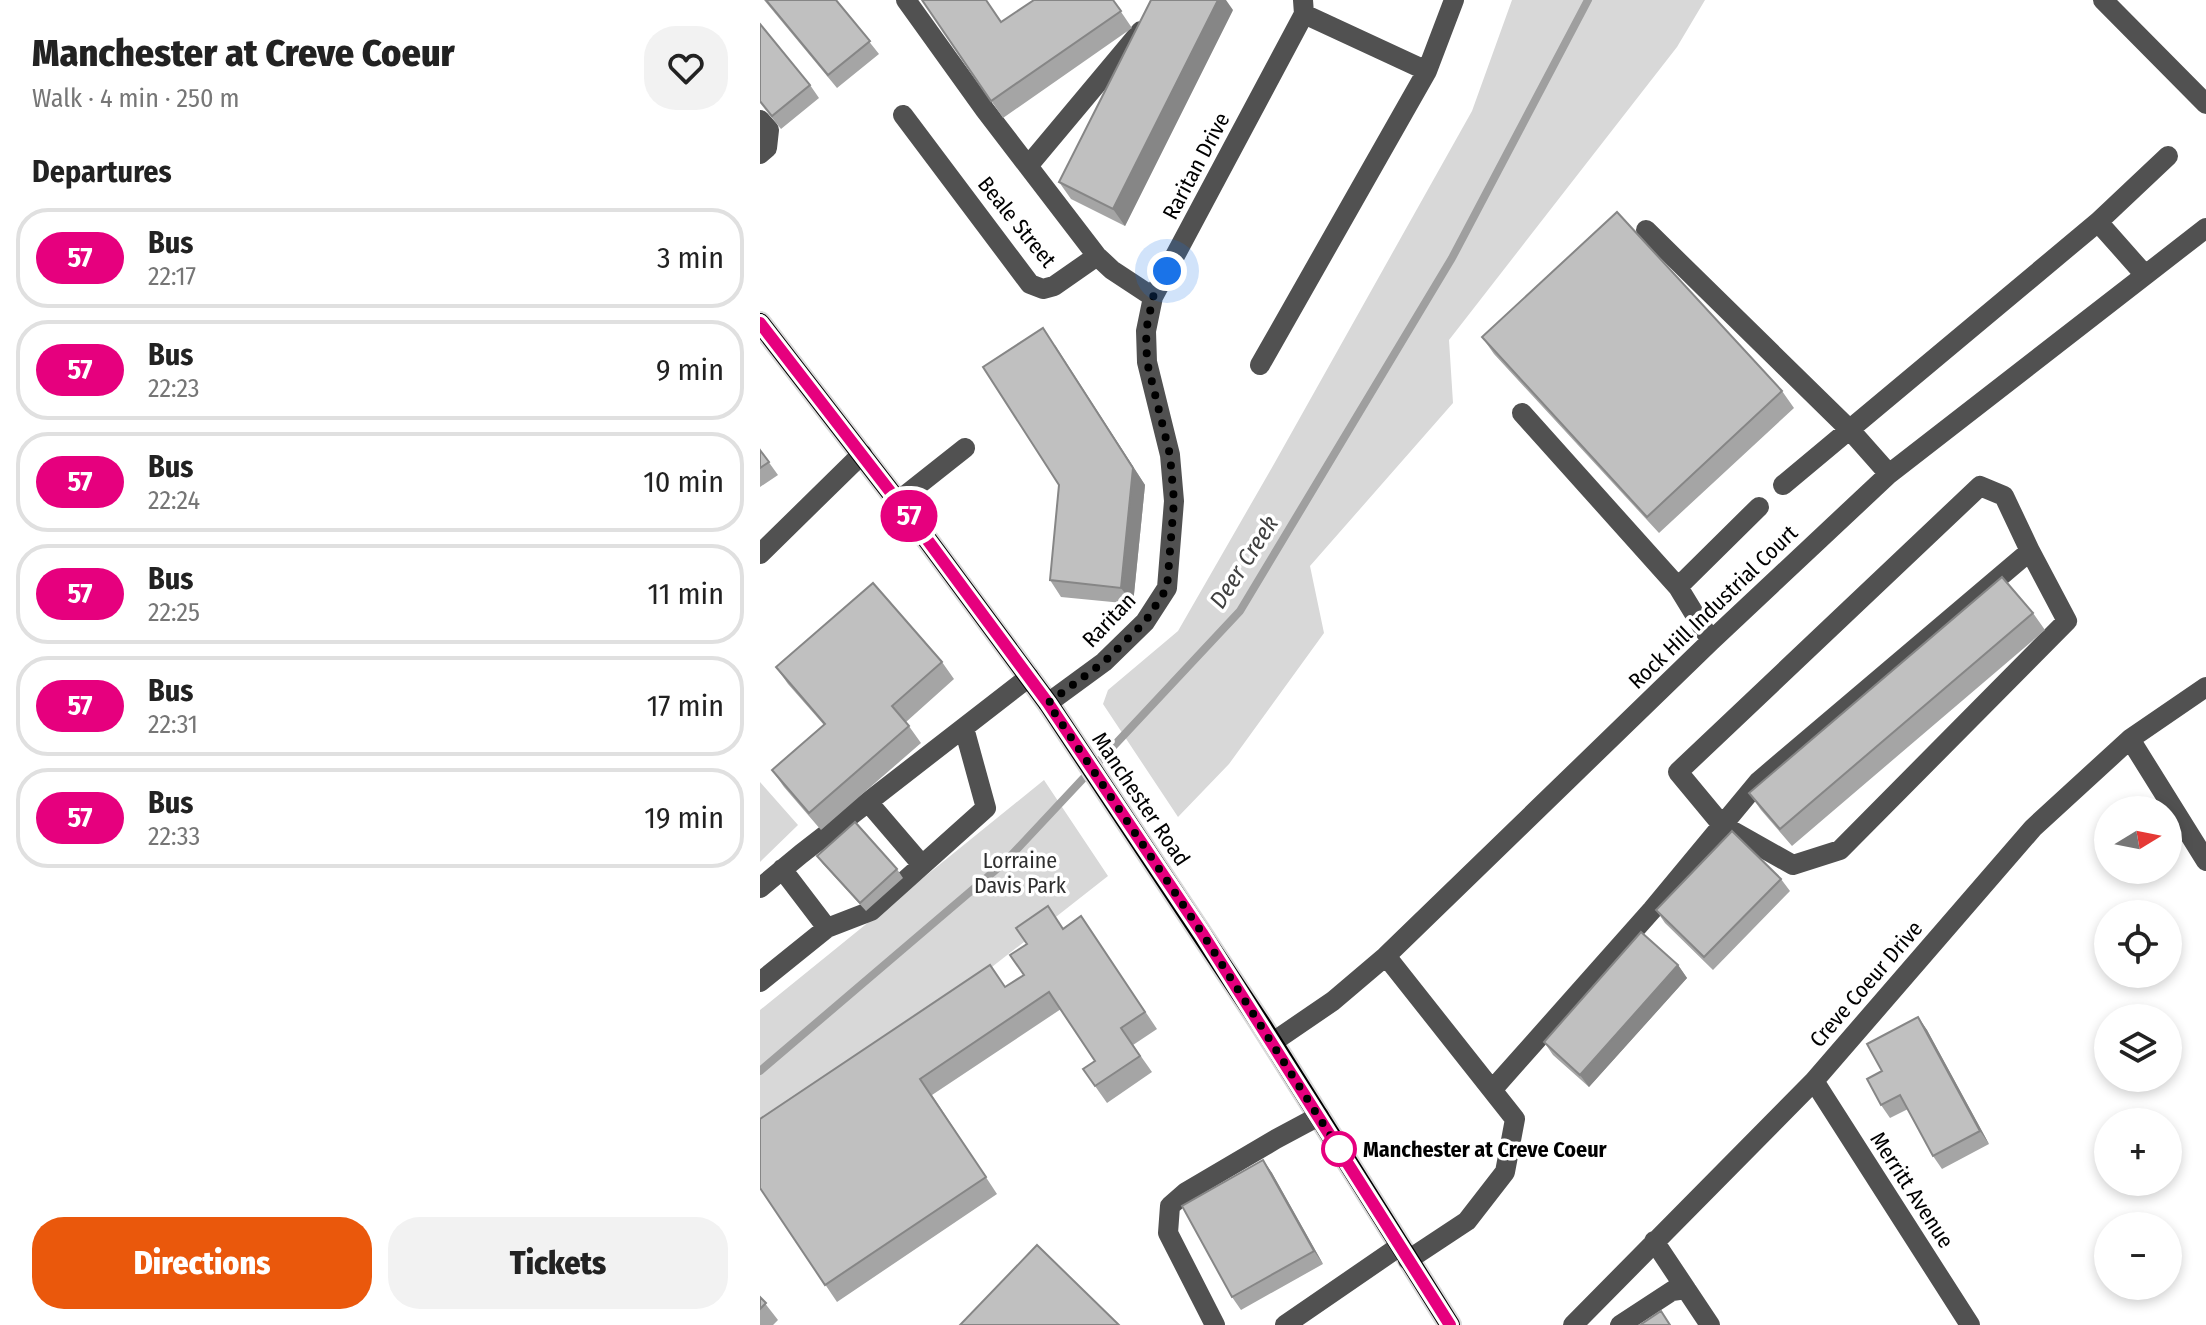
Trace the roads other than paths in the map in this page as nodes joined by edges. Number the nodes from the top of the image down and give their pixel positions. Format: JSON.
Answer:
{"nodes":[{"id":1,"x":906,"y":0,"type":"edge"},
{"id":2,"x":1454,"y":0,"type":"edge"},
{"id":3,"x":2103,"y":0,"type":"edge"},
{"id":4,"x":1304,"y":7,"type":"edge"},
{"id":5,"x":1156,"y":12,"type":"edge"},
{"id":6,"x":1427,"y":71,"type":"junction"},
{"id":7,"x":2206,"y":104,"type":"edge"},
{"id":8,"x":903,"y":115,"type":"dead end"},
{"id":9,"x":760,"y":120,"type":"edge"},
{"id":10,"x":760,"y":154,"type":"edge"},
{"id":11,"x":2168,"y":156,"type":"dead end"},
{"id":12,"x":1028,"y":166,"type":"junction"},
{"id":13,"x":2098,"y":222,"type":"junction"},
{"id":14,"x":2206,"y":228,"type":"edge"},
{"id":15,"x":1646,"y":230,"type":"dead end"},
{"id":16,"x":1097,"y":256,"type":"junction"},
{"id":17,"x":2145,"y":275,"type":"junction"},
{"id":18,"x":1153,"y":297,"type":"junction"},
{"id":19,"x":760,"y":323,"type":"edge"},
{"id":20,"x":1260,"y":365,"type":"dead end"},
{"id":21,"x":1522,"y":413,"type":"dead end"},
{"id":22,"x":1850,"y":430,"type":"junction"},
{"id":23,"x":965,"y":448,"type":"dead end"},
{"id":24,"x":862,"y":454,"type":"junction"},
{"id":25,"x":1889,"y":474,"type":"junction"},
{"id":26,"x":1783,"y":485,"type":"dead end"},
{"id":27,"x":898,"y":501,"type":"junction"},
{"id":28,"x":1174,"y":501,"type":"joint"},
{"id":29,"x":1759,"y":507,"type":"dead end"},
{"id":30,"x":2030,"y":551,"type":"junction"},
{"id":31,"x":760,"y":554,"type":"edge"},
{"id":32,"x":1678,"y":587,"type":"junction"},
{"id":33,"x":1711,"y":641,"type":"junction"},
{"id":34,"x":1029,"y":677,"type":"junction"},
{"id":35,"x":2206,"y":687,"type":"edge"},
{"id":36,"x":1048,"y":703,"type":"junction"},
{"id":37,"x":964,"y":728,"type":"junction"},
{"id":38,"x":2130,"y":739,"type":"junction"},
{"id":39,"x":868,"y":802,"type":"junction"},
{"id":40,"x":1722,"y":825,"type":"junction"},
{"id":41,"x":2206,"y":861,"type":"edge"},
{"id":42,"x":922,"y":865,"type":"junction"},
{"id":43,"x":782,"y":869,"type":"junction"},
{"id":44,"x":760,"y":888,"type":"edge"},
{"id":45,"x":827,"y":928,"type":"junction"},
{"id":46,"x":1386,"y":956,"type":"junction"},
{"id":47,"x":760,"y":982,"type":"edge"},
{"id":48,"x":1273,"y":1042,"type":"junction"},
{"id":49,"x":1814,"y":1081,"type":"junction"},
{"id":50,"x":1492,"y":1090,"type":"junction"},
{"id":51,"x":1319,"y":1116,"type":"junction"},
{"id":52,"x":1654,"y":1241,"type":"junction"},
{"id":53,"x":1404,"y":1253,"type":"junction"},
{"id":54,"x":1686,"y":1289,"type":"junction"},
{"id":55,"x":1215,"y":1325,"type":"edge"},
{"id":56,"x":1285,"y":1325,"type":"edge"},
{"id":57,"x":1450,"y":1325,"type":"edge"},
{"id":58,"x":1573,"y":1325,"type":"edge"},
{"id":59,"x":1620,"y":1325,"type":"edge"},
{"id":60,"x":1710,"y":1325,"type":"edge"},
{"id":61,"x":1970,"y":1325,"type":"edge"}],
"edges":[{"from":1,"to":12,"type":"street"},
{"from":2,"to":6,"type":"street"},
{"from":3,"to":7,"type":"street"},
{"from":4,"to":6,"type":"street"},
{"from":4,"to":18,"type":"street","name":"Raritan Drive"},
{"from":5,"to":12,"type":"street"},
{"from":6,"to":20,"type":"street"},
{"from":8,"to":16,"type":"street","name":"Beale Street"},
{"from":9,"to":10,"type":"street"},
{"from":11,"to":13,"type":"street"},
{"from":12,"to":16,"type":"street"},
{"from":13,"to":17,"type":"street"},
{"from":13,"to":22,"type":"street"},
{"from":14,"to":17,"type":"street","name":"Rock Hill Industrial Court"},
{"from":15,"to":22,"type":"street"},
{"from":16,"to":18,"type":"street"},
{"from":17,"to":25,"type":"street","name":"Rock Hill Industrial Court"},
{"from":18,"to":28,"type":"street","name":"Raritan Drive"},
{"from":19,"to":24,"type":"main road","name":"Manchester Road"},
{"from":21,"to":32,"type":"street"},
{"from":22,"to":25,"type":"street"},
{"from":22,"to":26,"type":"street"},
{"from":23,"to":27,"type":"street"},
{"from":24,"to":27,"type":"main road","name":"Manchester Road"},
{"from":24,"to":31,"type":"street"},
{"from":25,"to":33,"type":"street","name":"Rock Hill Industrial Court"},
{"from":27,"to":34,"type":"main road","name":"Manchester Road"},
{"from":28,"to":36,"type":"street","name":"Raritan"},
{"from":29,"to":32,"type":"street"},
{"from":30,"to":40,"type":"street"},
{"from":30,"to":40,"type":"street"},
{"from":30,"to":40,"type":"street"},
{"from":32,"to":33,"type":"street"},
{"from":33,"to":46,"type":"street","name":"Rock Hill Industrial Court"},
{"from":34,"to":36,"type":"main road","name":"Manchester Road"},
{"from":34,"to":37,"type":"street"},
{"from":35,"to":38,"type":"street","name":"Creve Coeur Drive"},
{"from":36,"to":48,"type":"main road","name":"Manchester Road"},
{"from":37,"to":39,"type":"street"},
{"from":37,"to":42,"type":"street"},
{"from":38,"to":41,"type":"street"},
{"from":38,"to":49,"type":"street","name":"Creve Coeur Drive"},
{"from":39,"to":42,"type":"street"},
{"from":39,"to":43,"type":"street"},
{"from":40,"to":50,"type":"street"},
{"from":42,"to":45,"type":"street"},
{"from":43,"to":44,"type":"street"},
{"from":43,"to":45,"type":"street"},
{"from":45,"to":47,"type":"street"},
{"from":46,"to":48,"type":"street","name":"Rock Hill Industrial Court"},
{"from":46,"to":50,"type":"street"},
{"from":48,"to":51,"type":"main road","name":"Manchester Road"},
{"from":49,"to":52,"type":"street","name":"Creve Coeur Drive"},
{"from":49,"to":61,"type":"street","name":"Merritt Avenue"},
{"from":50,"to":53,"type":"street"},
{"from":51,"to":53,"type":"main road","name":"Manchester Road"},
{"from":51,"to":55,"type":"street"},
{"from":52,"to":54,"type":"street"},
{"from":52,"to":58,"type":"street","name":"Creve Coeur Drive"},
{"from":53,"to":56,"type":"street"},
{"from":53,"to":57,"type":"main road","name":"Manchester Road"},
{"from":54,"to":59,"type":"street"},
{"from":54,"to":60,"type":"street"}]}
